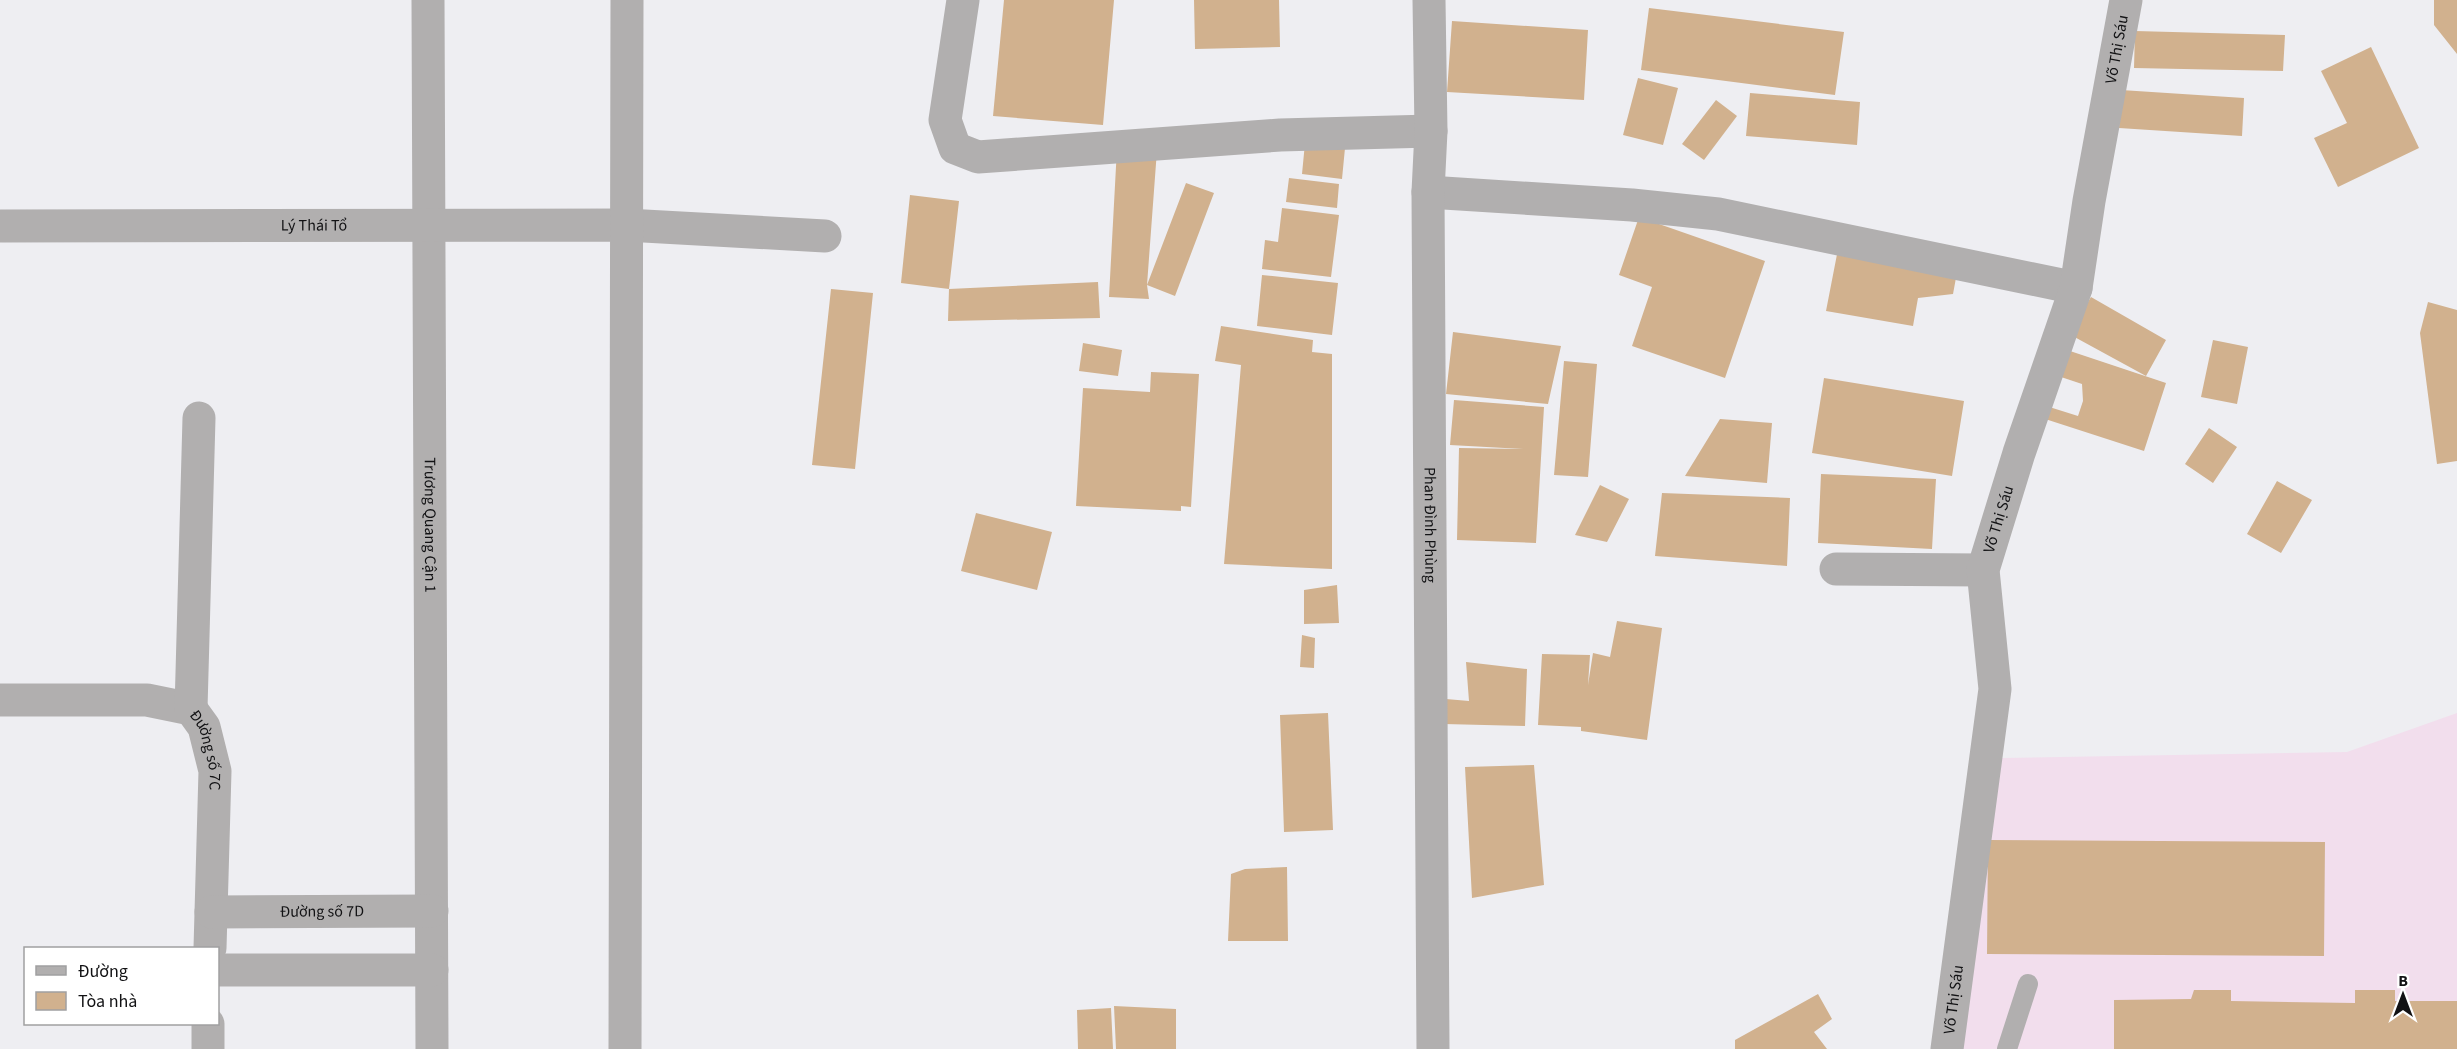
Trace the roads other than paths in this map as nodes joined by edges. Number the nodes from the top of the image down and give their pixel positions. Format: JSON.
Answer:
{"nodes":[{"id":1,"x":428,"y":0,"type":"edge"},
{"id":2,"x":627,"y":0,"type":"edge"},
{"id":3,"x":963,"y":0,"type":"edge"},
{"id":4,"x":1430,"y":0,"type":"edge"},
{"id":5,"x":2126,"y":0,"type":"edge"},
{"id":6,"x":1431,"y":131,"type":"junction"},
{"id":7,"x":1428,"y":192,"type":"junction"},
{"id":8,"x":429,"y":224,"type":"junction"},
{"id":9,"x":626,"y":225,"type":"junction"},
{"id":10,"x":0,"y":226,"type":"edge"},
{"id":11,"x":825,"y":236,"type":"dead end"},
{"id":12,"x":2076,"y":288,"type":"junction"},
{"id":13,"x":199,"y":418,"type":"dead end"},
{"id":14,"x":1836,"y":569,"type":"dead end"},
{"id":15,"x":1983,"y":570,"type":"junction"},
{"id":16,"x":0,"y":700,"type":"edge"},
{"id":17,"x":191,"y":709,"type":"junction"},
{"id":18,"x":432,"y":911,"type":"junction"},
{"id":19,"x":211,"y":912,"type":"junction"},
{"id":20,"x":210,"y":947,"type":"edge"},
{"id":21,"x":219,"y":970,"type":"edge"},
{"id":22,"x":432,"y":970,"type":"junction"},
{"id":23,"x":2028,"y":984,"type":"dead end"},
{"id":24,"x":208,"y":1025,"type":"edge"},
{"id":25,"x":208,"y":1049,"type":"edge"},
{"id":26,"x":432,"y":1049,"type":"edge"},
{"id":27,"x":625,"y":1049,"type":"edge"},
{"id":28,"x":1432,"y":1049,"type":"edge"},
{"id":29,"x":1947,"y":1049,"type":"edge"},
{"id":30,"x":2007,"y":1049,"type":"edge"}],
"edges":[{"from":1,"to":8,"type":"street","name":"Trương Quang Cận 1"},
{"from":2,"to":9,"type":"street"},
{"from":3,"to":6,"type":"street"},
{"from":4,"to":6,"type":"street","name":"Phan Đình Phùng"},
{"from":5,"to":12,"type":"street","name":"Võ Thị Sáu"},
{"from":6,"to":7,"type":"street","name":"Phan Đình Phùng"},
{"from":7,"to":12,"type":"street"},
{"from":7,"to":28,"type":"street","name":"Phan Đình Phùng"},
{"from":8,"to":9,"type":"street","name":"Lý Thái Tổ"},
{"from":8,"to":10,"type":"street","name":"Lý Thái Tổ"},
{"from":8,"to":18,"type":"street","name":"Trương Quang Cận 1"},
{"from":9,"to":11,"type":"street","name":"Lý Thái Tổ"},
{"from":9,"to":27,"type":"street"},
{"from":12,"to":15,"type":"street","name":"Võ Thị Sáu"},
{"from":13,"to":17,"type":"street"},
{"from":14,"to":15,"type":"street"},
{"from":15,"to":29,"type":"street","name":"Võ Thị Sáu"},
{"from":16,"to":17,"type":"street","name":"Đường số 7C"},
{"from":17,"to":19,"type":"street","name":"Đường số 7C"},
{"from":18,"to":19,"type":"street","name":"Đường số 7D"},
{"from":18,"to":22,"type":"street","name":"Trương Quang Cận 1"},
{"from":19,"to":20,"type":"street","name":"Đường số 7C"},
{"from":21,"to":22,"type":"street"},
{"from":22,"to":26,"type":"street","name":"Trương Quang Cận 1"},
{"from":23,"to":30,"type":"lane"},
{"from":24,"to":25,"type":"street"}]}
